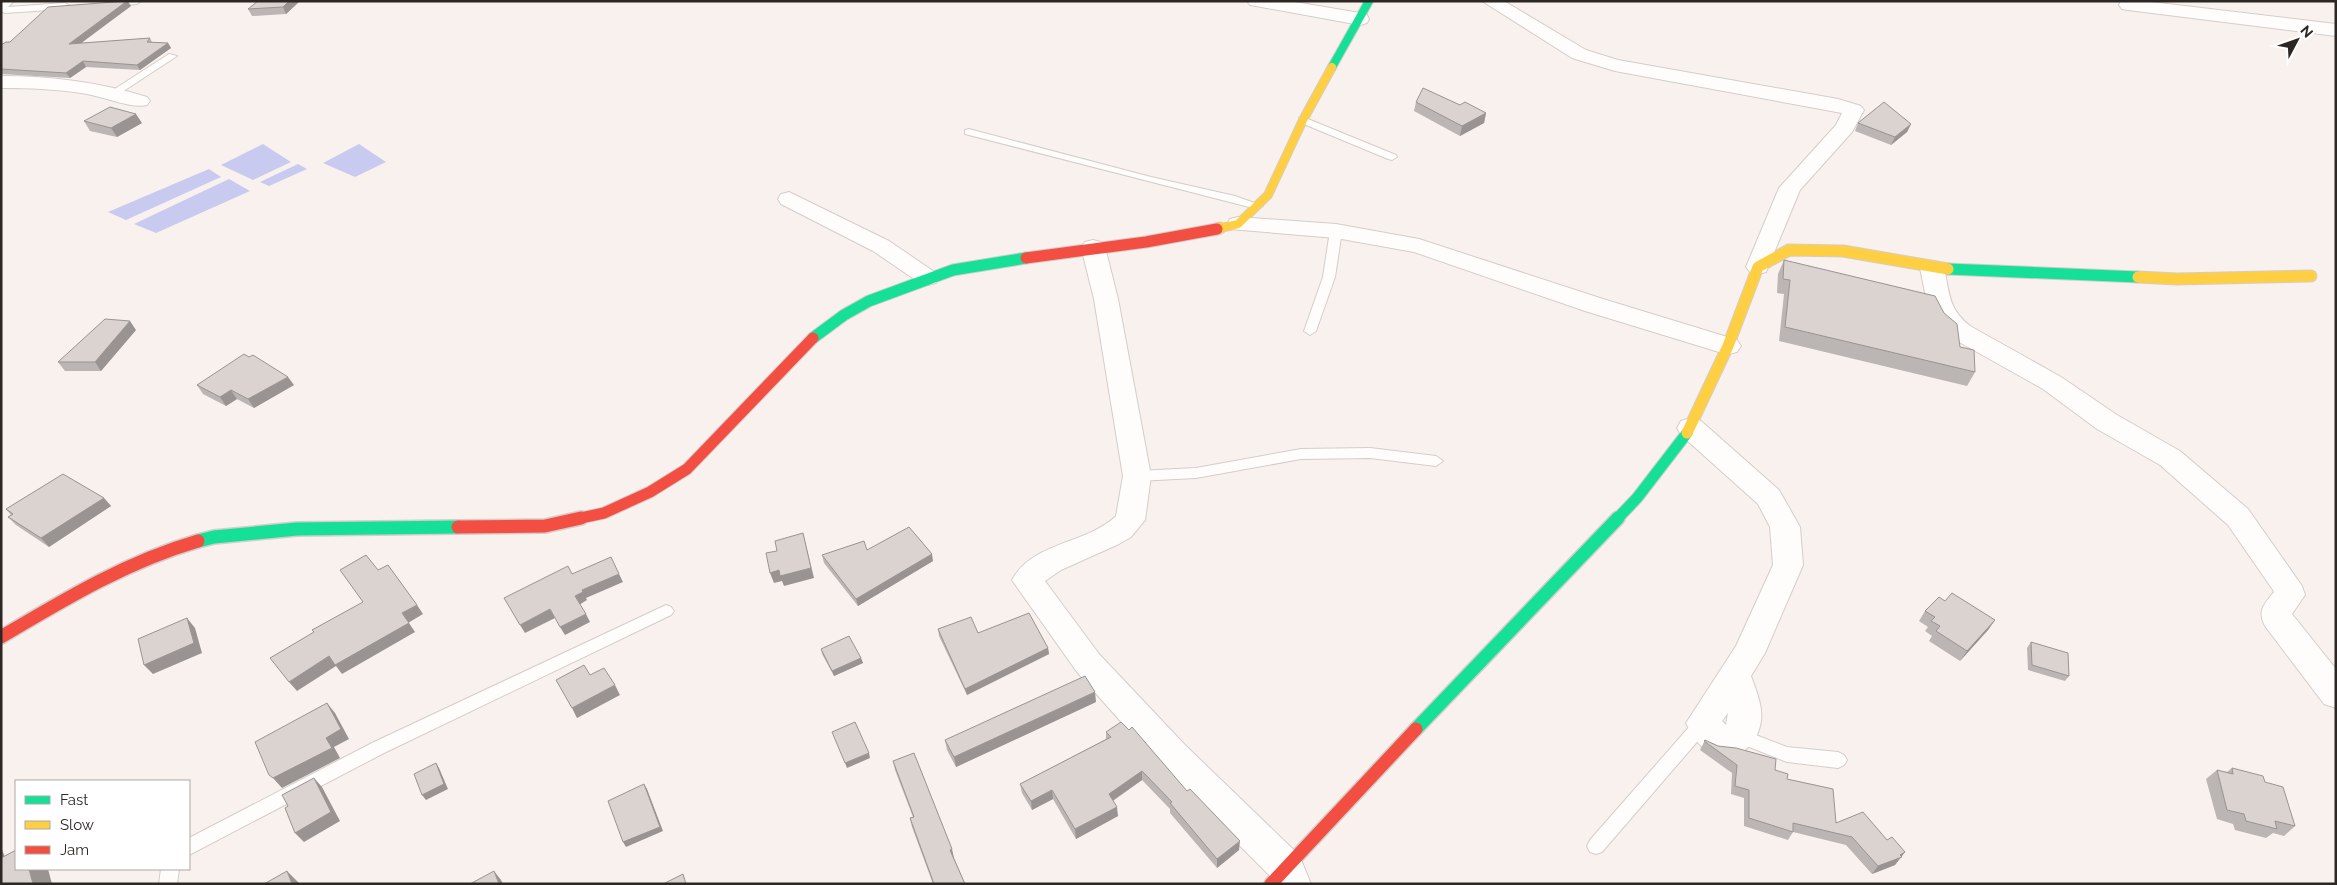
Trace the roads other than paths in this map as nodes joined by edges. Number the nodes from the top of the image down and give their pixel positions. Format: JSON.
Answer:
{"nodes":[{"id":1,"x":10,"y":1,"type":"edge"},
{"id":2,"x":137,"y":1,"type":"edge"},
{"id":3,"x":1256,"y":1,"type":"edge"},
{"id":4,"x":1369,"y":1,"type":"edge"},
{"id":5,"x":1491,"y":1,"type":"edge"},
{"id":6,"x":99,"y":4,"type":"edge"},
{"id":7,"x":80,"y":5,"type":"edge"},
{"id":8,"x":2128,"y":5,"type":"dead end"},
{"id":9,"x":1360,"y":20,"type":"junction"},
{"id":10,"x":2336,"y":30,"type":"edge"},
{"id":11,"x":172,"y":56,"type":"dead end"},
{"id":12,"x":1,"y":82,"type":"edge"},
{"id":13,"x":115,"y":92,"type":"junction"},
{"id":14,"x":140,"y":101,"type":"dead end"},
{"id":15,"x":1303,"y":120,"type":"junction"},
{"id":16,"x":969,"y":132,"type":"dead end"},
{"id":17,"x":1392,"y":157,"type":"dead end"},
{"id":18,"x":789,"y":199,"type":"dead end"},
{"id":19,"x":1257,"y":206,"type":"junction"},
{"id":20,"x":1238,"y":224,"type":"junction"},
{"id":21,"x":1336,"y":232,"type":"junction"},
{"id":22,"x":1094,"y":247,"type":"junction"},
{"id":23,"x":1758,"y":267,"type":"junction"},
{"id":24,"x":1932,"y":268,"type":"junction"},
{"id":25,"x":2311,"y":276,"type":"dead end"},
{"id":26,"x":928,"y":278,"type":"junction"},
{"id":27,"x":1310,"y":331,"type":"dead end"},
{"id":28,"x":1728,"y":346,"type":"junction"},
{"id":29,"x":1691,"y":428,"type":"junction"},
{"id":30,"x":1436,"y":461,"type":"dead end"},
{"id":31,"x":1136,"y":476,"type":"junction"},
{"id":32,"x":666,"y":611,"type":"dead end"},
{"id":33,"x":1,"y":637,"type":"edge"},
{"id":34,"x":1735,"y":675,"type":"junction"},
{"id":35,"x":2336,"y":694,"type":"edge"},
{"id":36,"x":1703,"y":723,"type":"junction"},
{"id":37,"x":1740,"y":736,"type":"junction"},
{"id":38,"x":1838,"y":760,"type":"dead end"},
{"id":39,"x":190,"y":846,"type":"edge"},
{"id":40,"x":1596,"y":846,"type":"dead end"},
{"id":41,"x":170,"y":870,"type":"edge"},
{"id":42,"x":1283,"y":878,"type":"edge"},
{"id":43,"x":168,"y":884,"type":"edge"}],
"edges":[{"from":1,"to":7,"type":"lane"},
{"from":2,"to":6,"type":"lane"},
{"from":3,"to":9,"type":"street"},
{"from":4,"to":9,"type":"street"},
{"from":5,"to":23,"type":"street"},
{"from":8,"to":10,"type":"street"},
{"from":9,"to":15,"type":"street"},
{"from":11,"to":13,"type":"lane"},
{"from":12,"to":13,"type":"street"},
{"from":13,"to":14,"type":"street"},
{"from":15,"to":17,"type":"lane"},
{"from":15,"to":19,"type":"street"},
{"from":16,"to":19,"type":"lane"},
{"from":18,"to":26,"type":"street"},
{"from":19,"to":20,"type":"street"},
{"from":20,"to":21,"type":"street"},
{"from":20,"to":22,"type":"street"},
{"from":21,"to":27,"type":"lane"},
{"from":21,"to":28,"type":"street"},
{"from":22,"to":26,"type":"street"},
{"from":22,"to":31,"type":"street"},
{"from":23,"to":24,"type":"street"},
{"from":23,"to":28,"type":"street"},
{"from":24,"to":25,"type":"street"},
{"from":24,"to":35,"type":"street"},
{"from":26,"to":33,"type":"street"},
{"from":28,"to":29,"type":"street"},
{"from":29,"to":34,"type":"street"},
{"from":29,"to":42,"type":"street"},
{"from":30,"to":31,"type":"lane"},
{"from":31,"to":42,"type":"street"},
{"from":32,"to":39,"type":"lane"},
{"from":34,"to":36,"type":"street"},
{"from":34,"to":37,"type":"street"},
{"from":36,"to":37,"type":"street"},
{"from":36,"to":40,"type":"lane"},
{"from":37,"to":38,"type":"lane"},
{"from":41,"to":43,"type":"lane"}]}
